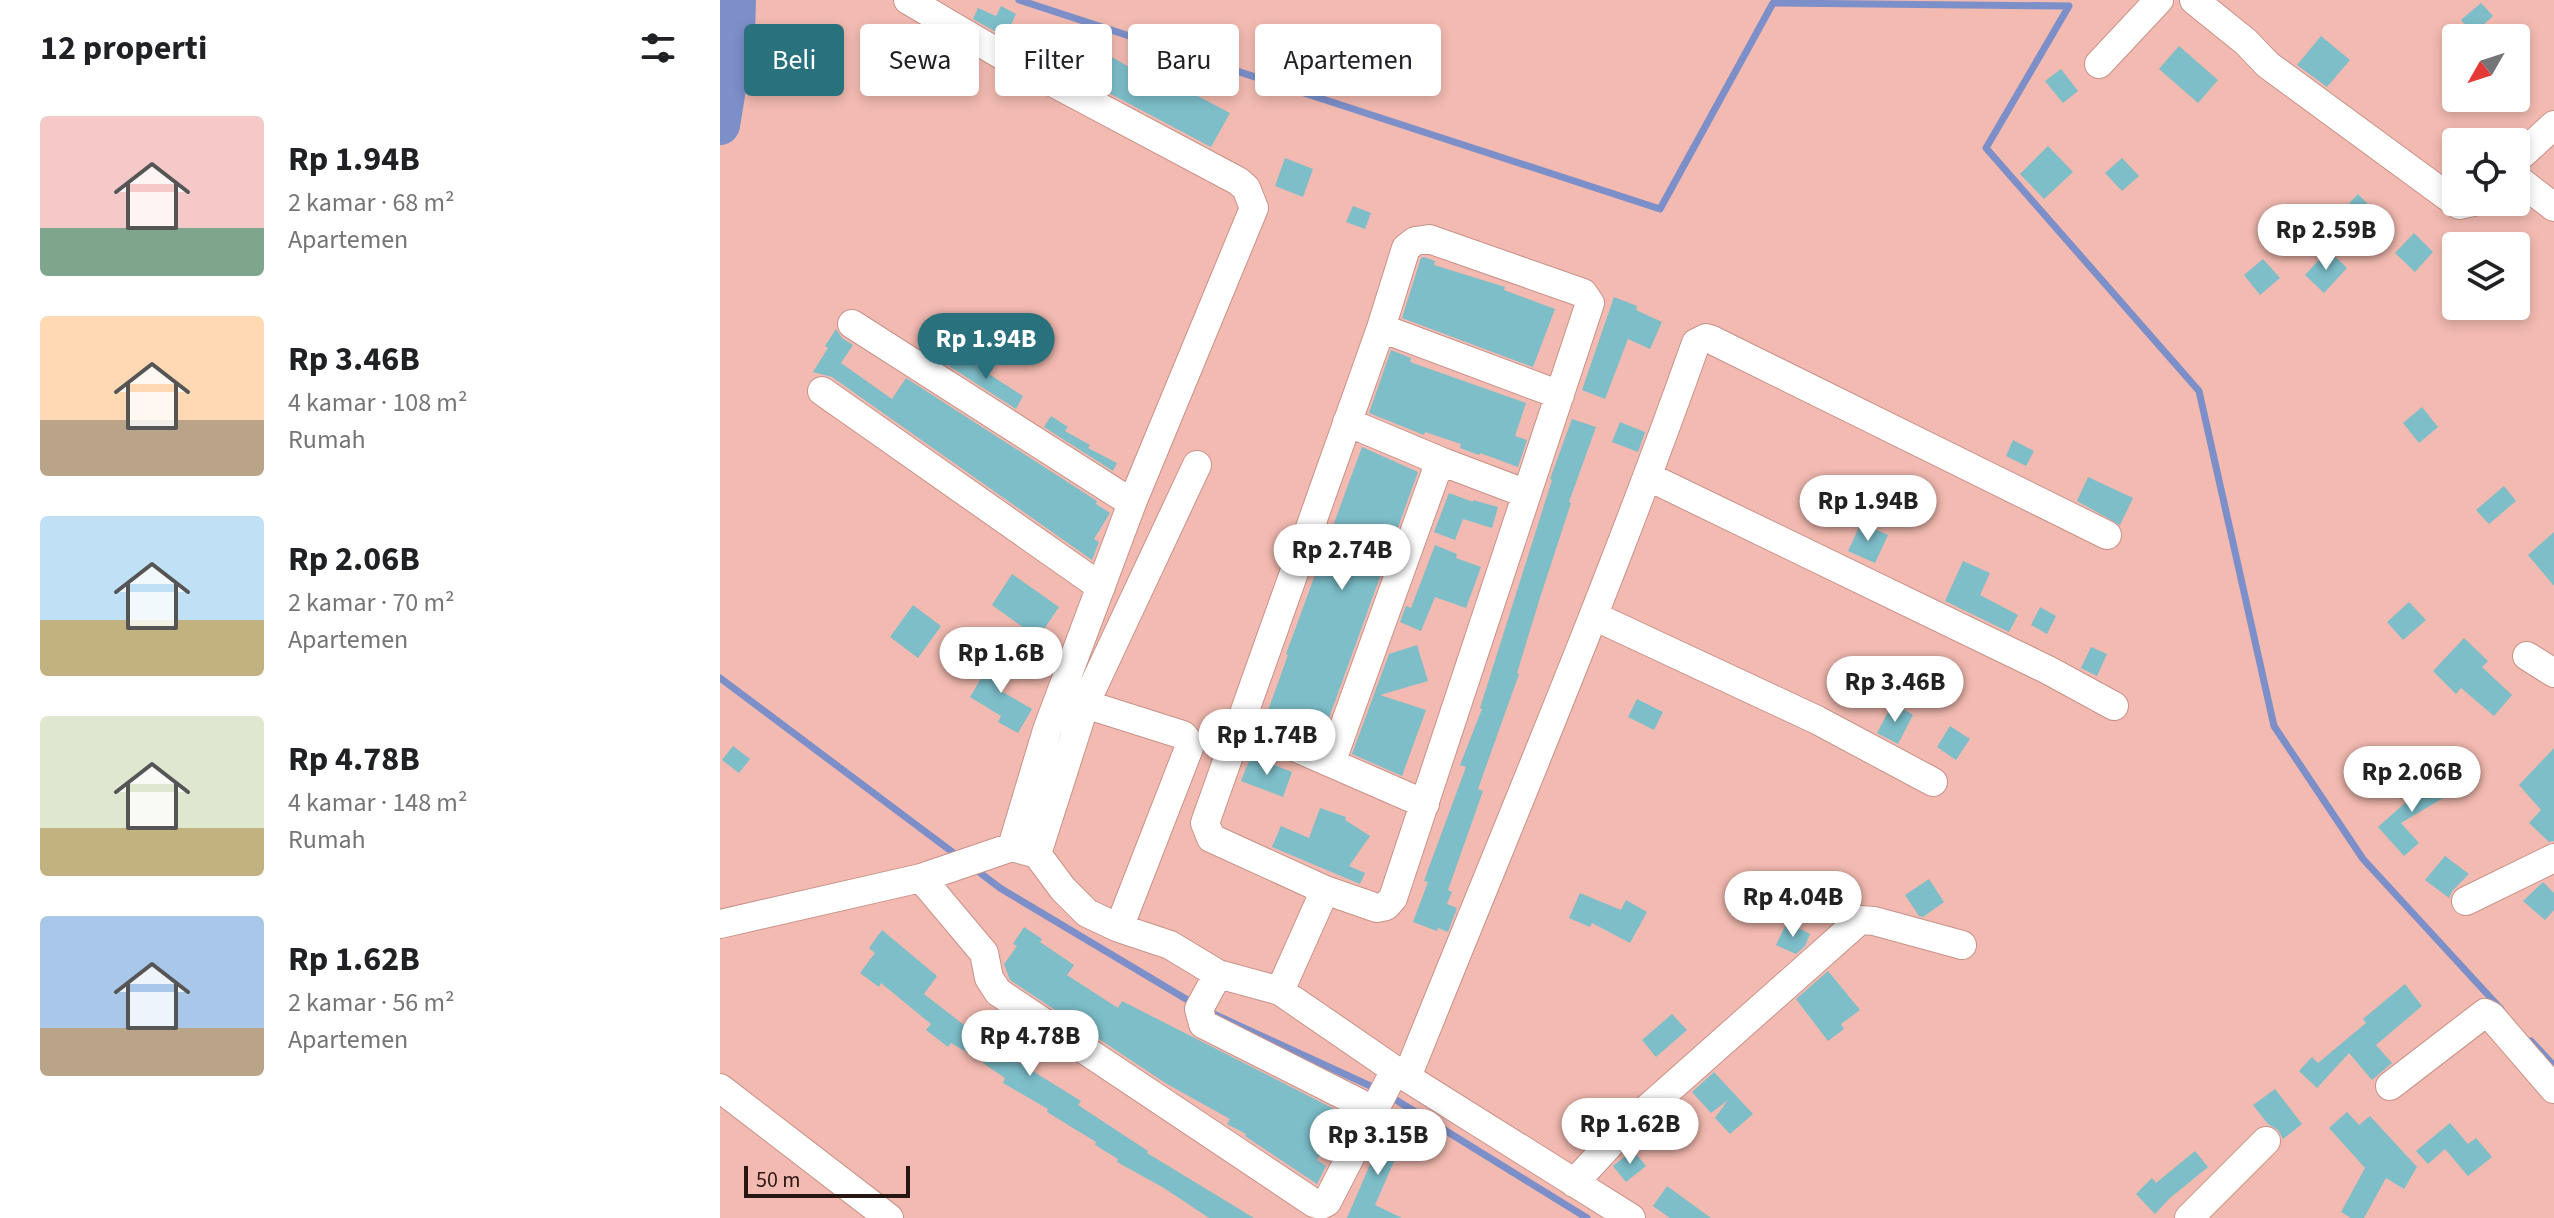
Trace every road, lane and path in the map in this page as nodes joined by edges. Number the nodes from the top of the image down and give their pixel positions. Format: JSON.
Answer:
{"nodes":[{"id":1,"x":908,"y":0,"type":"edge"},
{"id":2,"x":2159,"y":0,"type":"edge"},
{"id":3,"x":2194,"y":0,"type":"edge"},
{"id":4,"x":2099,"y":64,"type":"dead end"},
{"id":5,"x":2554,"y":125,"type":"edge"},
{"id":6,"x":2530,"y":147,"type":"edge"},
{"id":7,"x":2530,"y":189,"type":"edge"},
{"id":8,"x":2442,"y":193,"type":"edge"},
{"id":9,"x":2554,"y":207,"type":"edge"},
{"id":10,"x":852,"y":324,"type":"dead end"},
{"id":11,"x":1381,"y":328,"type":"junction"},
{"id":12,"x":822,"y":391,"type":"dead end"},
{"id":13,"x":1560,"y":395,"type":"junction"},
{"id":14,"x":1347,"y":422,"type":"junction"},
{"id":15,"x":1440,"y":461,"type":"junction"},
{"id":16,"x":1197,"y":465,"type":"dead end"},
{"id":17,"x":1649,"y":477,"type":"junction"},
{"id":18,"x":1527,"y":494,"type":"junction"},
{"id":19,"x":1132,"y":503,"type":"junction"},
{"id":20,"x":2107,"y":535,"type":"dead end"},
{"id":21,"x":1101,"y":587,"type":"junction"},
{"id":22,"x":1594,"y":616,"type":"junction"},
{"id":23,"x":2527,"y":656,"type":"dead end"},
{"id":24,"x":2554,"y":673,"type":"edge"},
{"id":25,"x":1085,"y":704,"type":"junction"},
{"id":26,"x":2114,"y":706,"type":"dead end"},
{"id":27,"x":1240,"y":723,"type":"junction"},
{"id":28,"x":1331,"y":763,"type":"junction"},
{"id":29,"x":1933,"y":782,"type":"dead end"},
{"id":30,"x":1425,"y":804,"type":"junction"},
{"id":31,"x":1013,"y":852,"type":"junction"},
{"id":32,"x":2554,"y":858,"type":"edge"},
{"id":33,"x":921,"y":878,"type":"junction"},
{"id":34,"x":1325,"y":890,"type":"junction"},
{"id":35,"x":2466,"y":901,"type":"dead end"},
{"id":36,"x":720,"y":924,"type":"edge"},
{"id":37,"x":1119,"y":928,"type":"junction"},
{"id":38,"x":1962,"y":945,"type":"dead end"},
{"id":39,"x":1209,"y":990,"type":"junction"},
{"id":40,"x":1280,"y":991,"type":"junction"},
{"id":41,"x":2390,"y":1086,"type":"dead end"},
{"id":42,"x":720,"y":1088,"type":"edge"},
{"id":43,"x":1389,"y":1089,"type":"junction"},
{"id":44,"x":2554,"y":1089,"type":"edge"},
{"id":45,"x":2266,"y":1141,"type":"dead end"},
{"id":46,"x":1574,"y":1183,"type":"junction"},
{"id":47,"x":1623,"y":1216,"type":"edge"},
{"id":48,"x":889,"y":1218,"type":"edge"},
{"id":49,"x":2189,"y":1218,"type":"edge"}],
"edges":[{"from":1,"to":19,"type":"street"},
{"from":2,"to":4,"type":"street"},
{"from":3,"to":8,"type":"street"},
{"from":5,"to":6,"type":"street"},
{"from":7,"to":9,"type":"street"},
{"from":10,"to":19,"type":"street"},
{"from":11,"to":13,"type":"street"},
{"from":11,"to":13,"type":"street"},
{"from":11,"to":14,"type":"street"},
{"from":12,"to":21,"type":"street"},
{"from":13,"to":18,"type":"street"},
{"from":14,"to":15,"type":"street"},
{"from":14,"to":27,"type":"street"},
{"from":15,"to":18,"type":"street"},
{"from":15,"to":28,"type":"street"},
{"from":16,"to":25,"type":"street"},
{"from":17,"to":20,"type":"street"},
{"from":17,"to":22,"type":"street"},
{"from":17,"to":26,"type":"street"},
{"from":18,"to":30,"type":"street"},
{"from":19,"to":21,"type":"street"},
{"from":21,"to":31,"type":"street"},
{"from":22,"to":29,"type":"street"},
{"from":22,"to":43,"type":"street"},
{"from":23,"to":24,"type":"street"},
{"from":25,"to":31,"type":"street"},
{"from":25,"to":37,"type":"street"},
{"from":27,"to":28,"type":"street"},
{"from":27,"to":34,"type":"street"},
{"from":28,"to":30,"type":"street"},
{"from":30,"to":34,"type":"street"},
{"from":31,"to":33,"type":"street"},
{"from":31,"to":37,"type":"street"},
{"from":32,"to":35,"type":"street"},
{"from":33,"to":36,"type":"street"},
{"from":33,"to":43,"type":"street"},
{"from":34,"to":40,"type":"street"},
{"from":37,"to":39,"type":"street"},
{"from":38,"to":46,"type":"street"},
{"from":39,"to":40,"type":"street"},
{"from":39,"to":43,"type":"street"},
{"from":40,"to":43,"type":"street"},
{"from":41,"to":44,"type":"street"},
{"from":42,"to":48,"type":"street"},
{"from":43,"to":46,"type":"street"},
{"from":45,"to":49,"type":"street"},
{"from":46,"to":47,"type":"street"}]}
